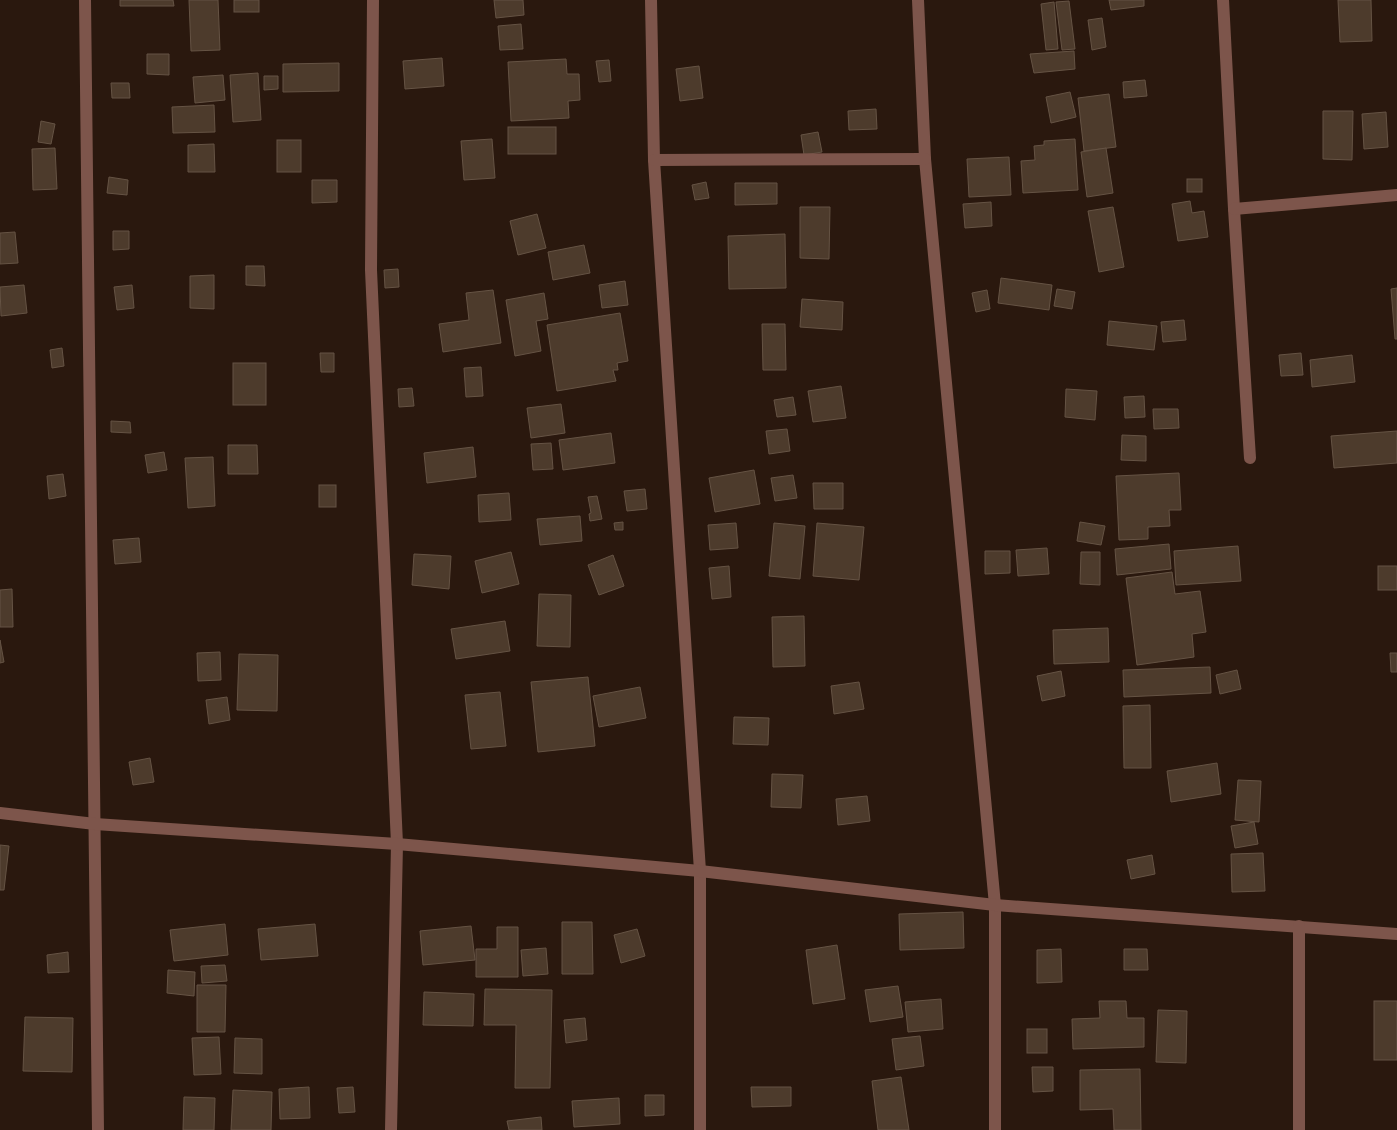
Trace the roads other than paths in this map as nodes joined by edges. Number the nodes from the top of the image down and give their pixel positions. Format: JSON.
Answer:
{"nodes":[{"id":1,"x":85,"y":0,"type":"edge"},
{"id":2,"x":372,"y":0,"type":"edge"},
{"id":3,"x":651,"y":0,"type":"edge"},
{"id":4,"x":918,"y":0,"type":"edge"},
{"id":5,"x":1223,"y":0,"type":"edge"},
{"id":6,"x":925,"y":159,"type":"junction"},
{"id":7,"x":654,"y":160,"type":"junction"},
{"id":8,"x":1397,"y":195,"type":"edge"},
{"id":9,"x":1234,"y":209,"type":"junction"},
{"id":10,"x":1250,"y":458,"type":"dead end"},
{"id":11,"x":0,"y":813,"type":"edge"},
{"id":12,"x":95,"y":824,"type":"junction"},
{"id":13,"x":397,"y":844,"type":"junction"},
{"id":14,"x":700,"y":871,"type":"junction"},
{"id":15,"x":995,"y":905,"type":"junction"},
{"id":16,"x":1299,"y":926,"type":"junction"},
{"id":17,"x":1397,"y":934,"type":"edge"},
{"id":18,"x":98,"y":1130,"type":"edge"},
{"id":19,"x":391,"y":1130,"type":"edge"},
{"id":20,"x":700,"y":1130,"type":"edge"},
{"id":21,"x":995,"y":1130,"type":"edge"},
{"id":22,"x":1299,"y":1130,"type":"edge"}],
"edges":[{"from":1,"to":12,"type":"street"},
{"from":2,"to":13,"type":"street"},
{"from":3,"to":7,"type":"street"},
{"from":4,"to":6,"type":"street"},
{"from":5,"to":9,"type":"street"},
{"from":6,"to":7,"type":"street"},
{"from":6,"to":15,"type":"street"},
{"from":7,"to":14,"type":"street"},
{"from":8,"to":9,"type":"street"},
{"from":9,"to":10,"type":"street"},
{"from":11,"to":12,"type":"street"},
{"from":12,"to":13,"type":"street"},
{"from":12,"to":18,"type":"street"},
{"from":13,"to":14,"type":"street"},
{"from":13,"to":19,"type":"street"},
{"from":14,"to":15,"type":"street"},
{"from":14,"to":20,"type":"street"},
{"from":15,"to":16,"type":"street"},
{"from":15,"to":21,"type":"street"},
{"from":16,"to":17,"type":"street"},
{"from":16,"to":22,"type":"street"}]}
